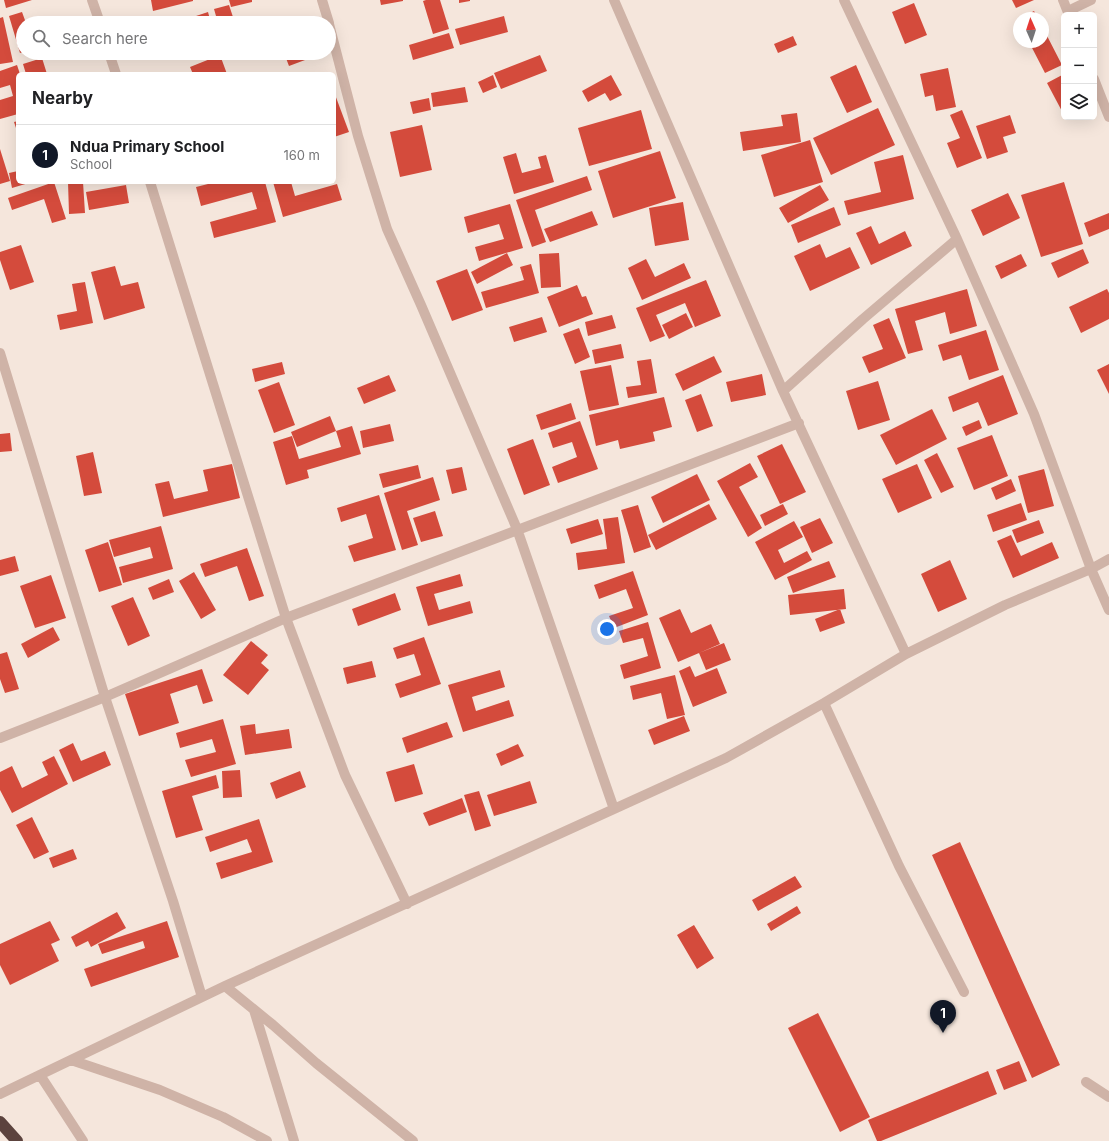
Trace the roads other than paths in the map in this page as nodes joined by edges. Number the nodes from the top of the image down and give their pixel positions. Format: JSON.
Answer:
{"nodes":[{"id":1,"x":92,"y":0,"type":"edge"},
{"id":2,"x":322,"y":0,"type":"edge"},
{"id":3,"x":614,"y":0,"type":"edge"},
{"id":4,"x":844,"y":0,"type":"edge"},
{"id":5,"x":1063,"y":0,"type":"edge"},
{"id":6,"x":1091,"y":0,"type":"edge"},
{"id":7,"x":1068,"y":12,"type":"edge"},
{"id":8,"x":1070,"y":12,"type":"edge"},
{"id":9,"x":98,"y":16,"type":"edge"},
{"id":10,"x":327,"y":16,"type":"edge"},
{"id":11,"x":336,"y":50,"type":"edge"},
{"id":12,"x":111,"y":60,"type":"edge"},
{"id":13,"x":115,"y":72,"type":"edge"},
{"id":14,"x":1096,"y":84,"type":"edge"},
{"id":15,"x":1109,"y":117,"type":"edge"},
{"id":16,"x":151,"y":184,"type":"edge"},
{"id":17,"x":957,"y":239,"type":"junction"},
{"id":18,"x":0,"y":353,"type":"edge"},
{"id":19,"x":783,"y":391,"type":"junction"},
{"id":20,"x":799,"y":423,"type":"junction"},
{"id":21,"x":517,"y":530,"type":"junction"},
{"id":22,"x":1109,"y":559,"type":"edge"},
{"id":23,"x":1091,"y":569,"type":"junction"},
{"id":24,"x":1109,"y":610,"type":"edge"},
{"id":25,"x":286,"y":618,"type":"junction"},
{"id":26,"x":906,"y":654,"type":"junction"},
{"id":27,"x":106,"y":697,"type":"junction"},
{"id":28,"x":824,"y":703,"type":"junction"},
{"id":29,"x":0,"y":738,"type":"edge"},
{"id":30,"x":614,"y":809,"type":"junction"},
{"id":31,"x":407,"y":904,"type":"junction"},
{"id":32,"x":226,"y":986,"type":"junction"},
{"id":33,"x":964,"y":992,"type":"dead end"},
{"id":34,"x":202,"y":997,"type":"junction"},
{"id":35,"x":254,"y":1010,"type":"junction"},
{"id":36,"x":71,"y":1060,"type":"junction"},
{"id":37,"x":40,"y":1075,"type":"junction"},
{"id":38,"x":1086,"y":1082,"type":"dead end"},
{"id":39,"x":0,"y":1094,"type":"edge"},
{"id":40,"x":1109,"y":1097,"type":"edge"},
{"id":41,"x":0,"y":1122,"type":"edge"},
{"id":42,"x":17,"y":1141,"type":"edge"},
{"id":43,"x":83,"y":1141,"type":"edge"},
{"id":44,"x":266,"y":1141,"type":"edge"},
{"id":45,"x":294,"y":1141,"type":"edge"},
{"id":46,"x":413,"y":1141,"type":"edge"}],
"edges":[{"from":1,"to":9,"type":"street"},
{"from":2,"to":10,"type":"street"},
{"from":3,"to":19,"type":"street"},
{"from":4,"to":17,"type":"street"},
{"from":5,"to":7,"type":"street"},
{"from":6,"to":8,"type":"street"},
{"from":11,"to":21,"type":"street"},
{"from":12,"to":13,"type":"street"},
{"from":14,"to":15,"type":"street"},
{"from":16,"to":25,"type":"street"},
{"from":17,"to":19,"type":"street"},
{"from":17,"to":23,"type":"street"},
{"from":18,"to":27,"type":"street"},
{"from":19,"to":20,"type":"street"},
{"from":20,"to":21,"type":"street"},
{"from":20,"to":26,"type":"street"},
{"from":21,"to":25,"type":"street"},
{"from":21,"to":30,"type":"street"},
{"from":22,"to":23,"type":"street"},
{"from":23,"to":24,"type":"street"},
{"from":23,"to":26,"type":"street"},
{"from":25,"to":27,"type":"street"},
{"from":25,"to":31,"type":"street"},
{"from":26,"to":28,"type":"street"},
{"from":27,"to":29,"type":"street"},
{"from":27,"to":34,"type":"street"},
{"from":28,"to":30,"type":"street"},
{"from":28,"to":33,"type":"street"},
{"from":30,"to":31,"type":"street"},
{"from":31,"to":32,"type":"street"},
{"from":32,"to":34,"type":"street"},
{"from":32,"to":35,"type":"street"},
{"from":34,"to":36,"type":"street"},
{"from":35,"to":45,"type":"street"},
{"from":35,"to":46,"type":"street"},
{"from":36,"to":37,"type":"street"},
{"from":36,"to":44,"type":"street"},
{"from":37,"to":39,"type":"street"},
{"from":37,"to":43,"type":"street"},
{"from":38,"to":40,"type":"street"},
{"from":41,"to":42,"type":"highway"}]}
